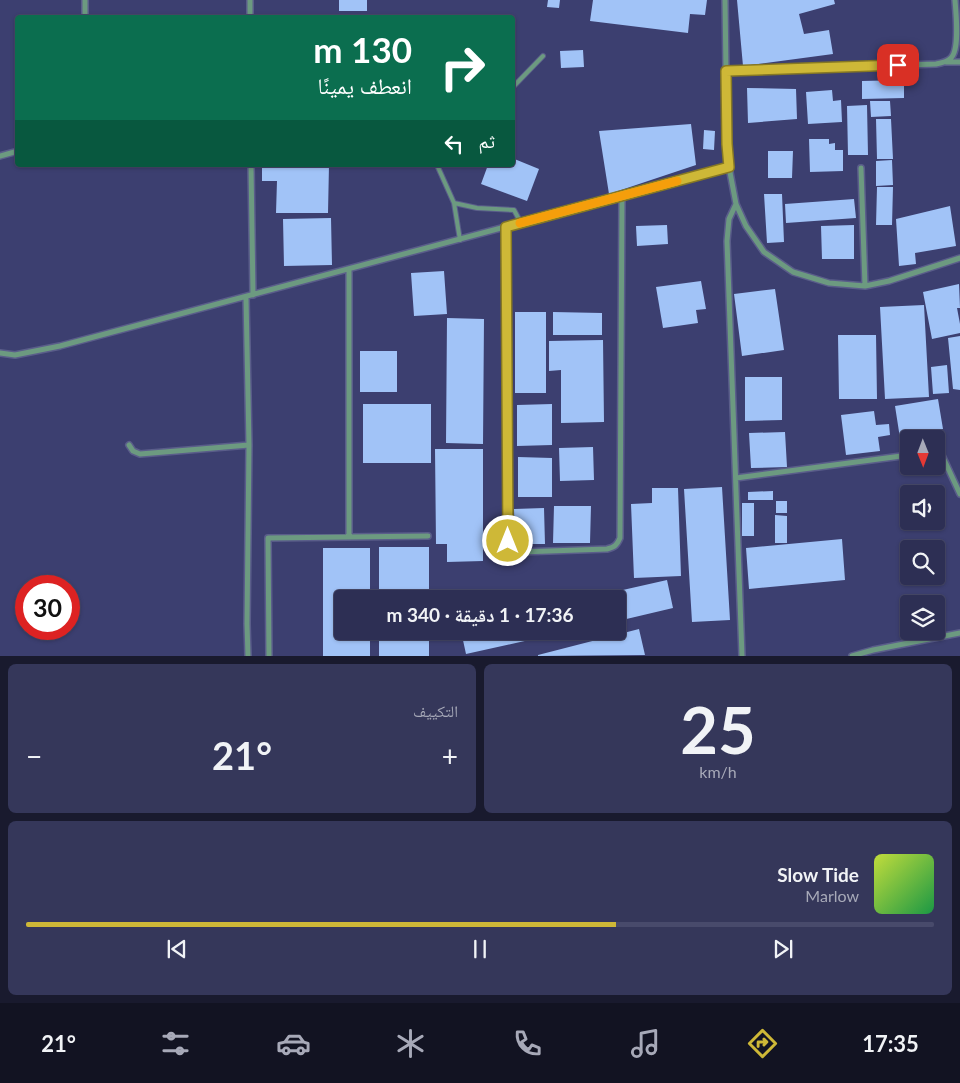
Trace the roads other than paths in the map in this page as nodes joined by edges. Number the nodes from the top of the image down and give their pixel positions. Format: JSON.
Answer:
{"nodes":[{"id":1,"x":85,"y":0,"type":"edge"},
{"id":2,"x":250,"y":0,"type":"edge"},
{"id":3,"x":725,"y":0,"type":"edge"},
{"id":4,"x":956,"y":0,"type":"edge"},
{"id":5,"x":85,"y":15,"type":"edge"},
{"id":6,"x":250,"y":15,"type":"edge"},
{"id":7,"x":542,"y":56,"type":"dead end"},
{"id":8,"x":945,"y":62,"type":"junction"},
{"id":9,"x":960,"y":62,"type":"edge"},
{"id":10,"x":726,"y":71,"type":"junction"},
{"id":11,"x":515,"y":85,"type":"edge"},
{"id":12,"x":15,"y":151,"type":"edge"},
{"id":13,"x":0,"y":156,"type":"edge"},
{"id":14,"x":251,"y":167,"type":"edge"},
{"id":15,"x":438,"y":167,"type":"edge"},
{"id":16,"x":729,"y":167,"type":"junction"},
{"id":17,"x":861,"y":168,"type":"dead end"},
{"id":18,"x":622,"y":196,"type":"junction"},
{"id":19,"x":454,"y":203,"type":"junction"},
{"id":20,"x":736,"y":204,"type":"junction"},
{"id":21,"x":521,"y":223,"type":"junction"},
{"id":22,"x":506,"y":227,"type":"junction"},
{"id":23,"x":460,"y":240,"type":"junction"},
{"id":24,"x":960,"y":258,"type":"edge"},
{"id":25,"x":349,"y":270,"type":"junction"},
{"id":26,"x":865,"y":286,"type":"junction"},
{"id":27,"x":253,"y":296,"type":"junction"},
{"id":28,"x":246,"y":297,"type":"junction"},
{"id":29,"x":0,"y":353,"type":"edge"},
{"id":30,"x":130,"y":445,"type":"dead end"},
{"id":31,"x":249,"y":445,"type":"junction"},
{"id":32,"x":900,"y":456,"type":"edge"},
{"id":33,"x":945,"y":462,"type":"edge"},
{"id":34,"x":736,"y":478,"type":"junction"},
{"id":35,"x":960,"y":494,"type":"edge"},
{"id":36,"x":428,"y":536,"type":"dead end"},
{"id":37,"x":350,"y":538,"type":"junction"},
{"id":38,"x":960,"y":633,"type":"edge"},
{"id":39,"x":248,"y":656,"type":"edge"},
{"id":40,"x":269,"y":656,"type":"edge"},
{"id":41,"x":742,"y":656,"type":"edge"},
{"id":42,"x":852,"y":656,"type":"edge"}],
"edges":[{"from":1,"to":5,"type":"street"},
{"from":2,"to":6,"type":"street"},
{"from":3,"to":10,"type":"street"},
{"from":4,"to":8,"type":"street"},
{"from":7,"to":11,"type":"lane"},
{"from":8,"to":9,"type":"street"},
{"from":8,"to":10,"type":"street"},
{"from":10,"to":16,"type":"street"},
{"from":12,"to":13,"type":"street"},
{"from":14,"to":27,"type":"street"},
{"from":15,"to":19,"type":"lane"},
{"from":16,"to":18,"type":"street"},
{"from":16,"to":20,"type":"street"},
{"from":17,"to":26,"type":"street"},
{"from":18,"to":21,"type":"street"},
{"from":18,"to":22,"type":"street"},
{"from":19,"to":21,"type":"lane"},
{"from":19,"to":23,"type":"lane"},
{"from":20,"to":26,"type":"street"},
{"from":20,"to":34,"type":"street"},
{"from":21,"to":22,"type":"street"},
{"from":22,"to":23,"type":"street"},
{"from":23,"to":25,"type":"street"},
{"from":24,"to":26,"type":"street"},
{"from":25,"to":27,"type":"street"},
{"from":25,"to":37,"type":"street"},
{"from":27,"to":28,"type":"street"},
{"from":28,"to":29,"type":"street"},
{"from":28,"to":31,"type":"street"},
{"from":30,"to":31,"type":"street"},
{"from":31,"to":39,"type":"street"},
{"from":32,"to":34,"type":"street"},
{"from":33,"to":35,"type":"street"},
{"from":34,"to":41,"type":"street"},
{"from":36,"to":37,"type":"street"},
{"from":37,"to":40,"type":"street"},
{"from":38,"to":42,"type":"street"}]}
